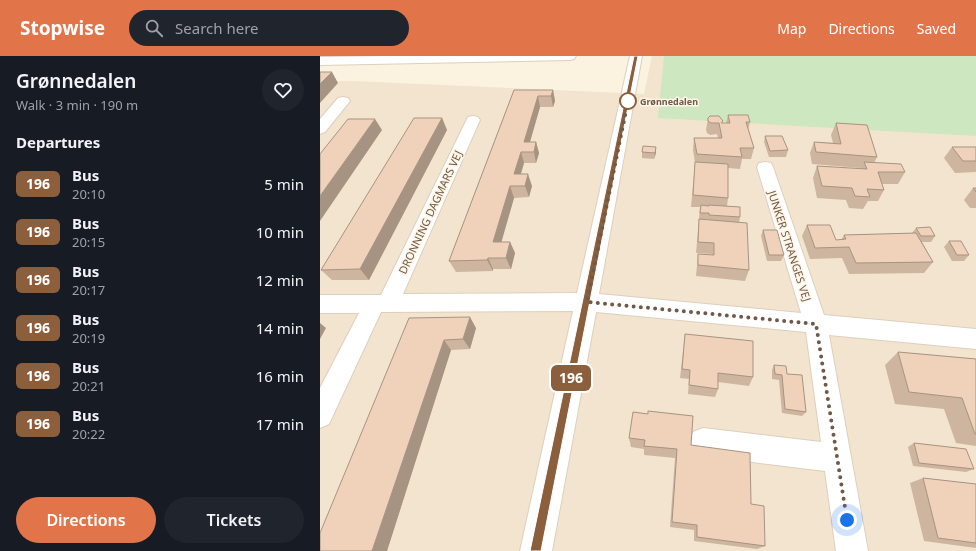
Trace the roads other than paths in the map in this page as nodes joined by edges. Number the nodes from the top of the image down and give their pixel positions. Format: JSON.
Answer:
{"nodes":[{"id":1,"x":570,"y":56,"type":"edge"},
{"id":2,"x":636,"y":56,"type":"edge"},
{"id":3,"x":397,"y":58,"type":"edge"},
{"id":4,"x":320,"y":61,"type":"edge"},
{"id":5,"x":343,"y":101,"type":"dead end"},
{"id":6,"x":472,"y":120,"type":"dead end"},
{"id":7,"x":320,"y":129,"type":"edge"},
{"id":8,"x":765,"y":168,"type":"dead end"},
{"id":9,"x":587,"y":302,"type":"junction"},
{"id":10,"x":320,"y":304,"type":"edge"},
{"id":11,"x":381,"y":304,"type":"junction"},
{"id":12,"x":816,"y":324,"type":"junction"},
{"id":13,"x":976,"y":339,"type":"edge"},
{"id":14,"x":320,"y":415,"type":"edge"},
{"id":15,"x":703,"y":442,"type":"dead end"},
{"id":16,"x":837,"y":458,"type":"junction"},
{"id":17,"x":536,"y":551,"type":"edge"},
{"id":18,"x":852,"y":551,"type":"edge"}],
"edges":[{"from":1,"to":3,"type":"street"},
{"from":2,"to":9,"type":"street"},
{"from":3,"to":4,"type":"street"},
{"from":5,"to":7,"type":"street"},
{"from":6,"to":11,"type":"street","name":"DRONNING DAGMARS VEJ"},
{"from":8,"to":12,"type":"street","name":"JUNKER STRANGES VEJ"},
{"from":9,"to":11,"type":"street"},
{"from":9,"to":12,"type":"street"},
{"from":9,"to":17,"type":"street"},
{"from":10,"to":11,"type":"street"},
{"from":11,"to":14,"type":"street","name":"DRONNING DAGMARS VEJ"},
{"from":12,"to":13,"type":"street"},
{"from":12,"to":16,"type":"street","name":"JUNKER STRANGES VEJ"},
{"from":15,"to":16,"type":"street"},
{"from":16,"to":18,"type":"street","name":"JUNKER STRANGES VEJ"}]}
